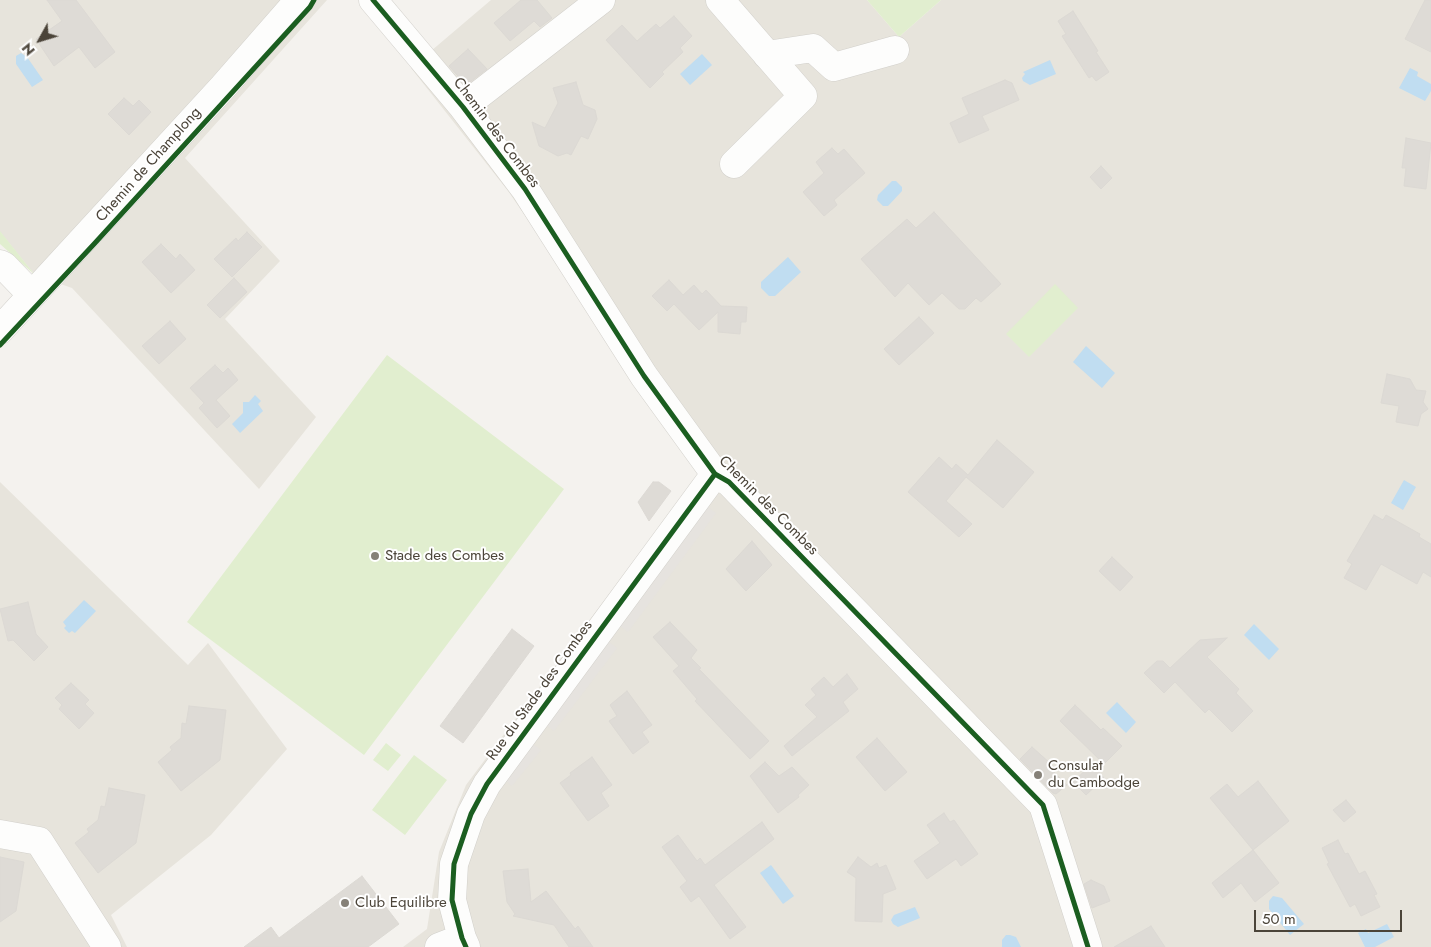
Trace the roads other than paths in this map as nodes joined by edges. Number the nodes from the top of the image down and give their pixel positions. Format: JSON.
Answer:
{"nodes":[{"id":1,"x":299,"y":0,"type":"edge"},
{"id":2,"x":373,"y":0,"type":"edge"},
{"id":3,"x":601,"y":0,"type":"edge"},
{"id":4,"x":720,"y":0,"type":"edge"},
{"id":5,"x":895,"y":50,"type":"dead end"},
{"id":6,"x":767,"y":55,"type":"junction"},
{"id":7,"x":834,"y":67,"type":"junction"},
{"id":8,"x":803,"y":96,"type":"junction"},
{"id":9,"x":463,"y":106,"type":"junction"},
{"id":10,"x":734,"y":164,"type":"dead end"},
{"id":11,"x":0,"y":264,"type":"edge"},
{"id":12,"x":32,"y":295,"type":"junction"},
{"id":13,"x":0,"y":330,"type":"edge"},
{"id":14,"x":715,"y":474,"type":"junction"},
{"id":15,"x":0,"y":834,"type":"edge"},
{"id":16,"x":455,"y":944,"type":"edge"},
{"id":17,"x":107,"y":947,"type":"edge"},
{"id":18,"x":1088,"y":947,"type":"edge"}],
"edges":[{"from":1,"to":12,"type":"street","name":"Chemin de Champlong"},
{"from":2,"to":9,"type":"street","name":"Chemin des Combes"},
{"from":3,"to":9,"type":"street"},
{"from":4,"to":6,"type":"street"},
{"from":5,"to":7,"type":"street"},
{"from":6,"to":7,"type":"street"},
{"from":6,"to":8,"type":"street"},
{"from":7,"to":8,"type":"street"},
{"from":8,"to":10,"type":"street"},
{"from":9,"to":14,"type":"street","name":"Chemin des Combes"},
{"from":11,"to":12,"type":"street"},
{"from":12,"to":13,"type":"street","name":"Chemin de Champlong"},
{"from":14,"to":16,"type":"street","name":"Rue du Stade des Combes"},
{"from":14,"to":18,"type":"street","name":"Chemin des Combes"},
{"from":15,"to":17,"type":"street"}]}
